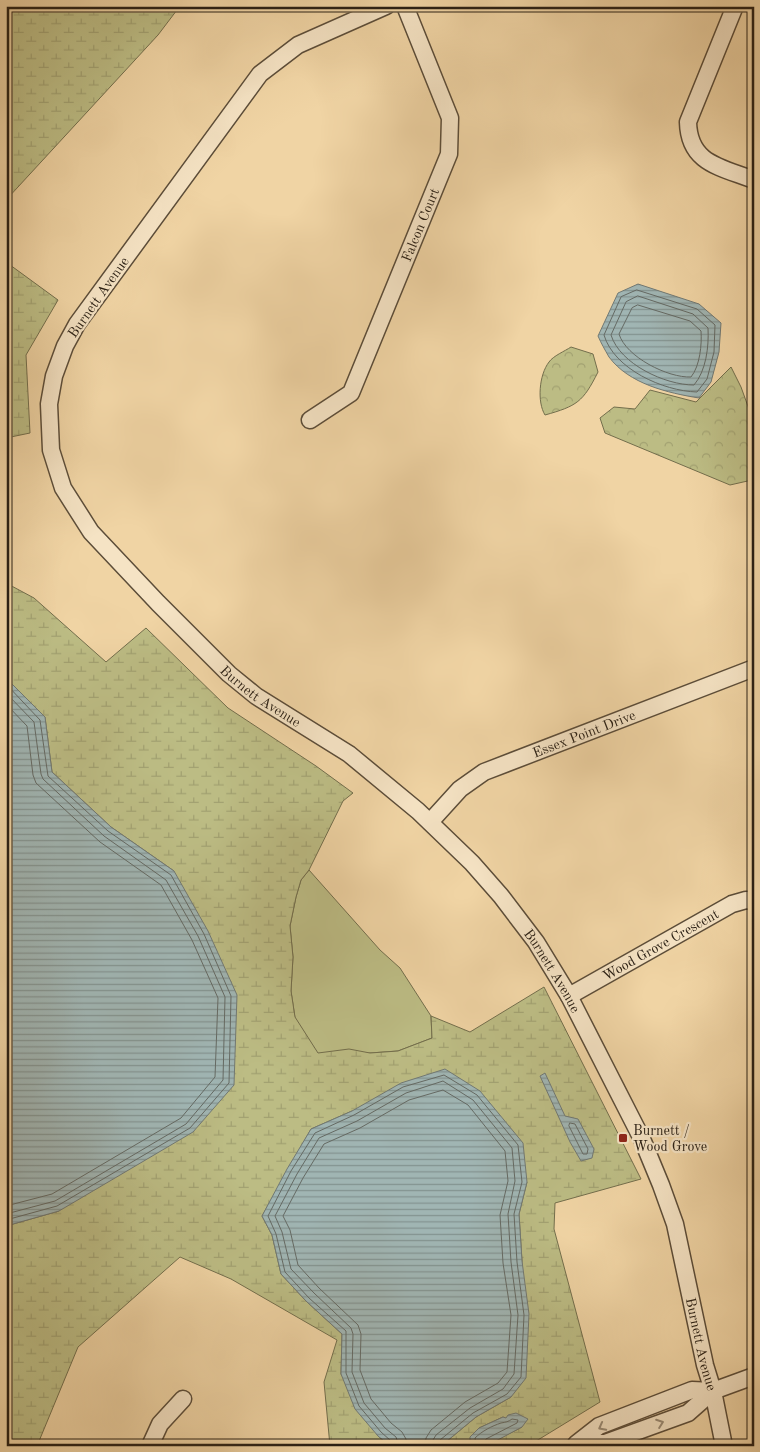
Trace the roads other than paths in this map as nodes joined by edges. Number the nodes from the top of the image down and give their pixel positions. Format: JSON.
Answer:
{"nodes":[{"id":1,"x":386,"y":6,"type":"edge"},
{"id":2,"x":405,"y":6,"type":"edge"},
{"id":3,"x":735,"y":6,"type":"edge"},
{"id":4,"x":754,"y":180,"type":"edge"},
{"id":5,"x":310,"y":420,"type":"dead end"},
{"id":6,"x":754,"y":668,"type":"edge"},
{"id":7,"x":430,"y":822,"type":"junction"},
{"id":8,"x":754,"y":901,"type":"edge"},
{"id":9,"x":569,"y":996,"type":"junction"},
{"id":10,"x":754,"y":1376,"type":"edge"},
{"id":11,"x":713,"y":1391,"type":"junction"},
{"id":12,"x":183,"y":1399,"type":"dead end"},
{"id":13,"x":577,"y":1445,"type":"edge"},
{"id":14,"x":150,"y":1446,"type":"edge"},
{"id":15,"x":724,"y":1446,"type":"edge"}],
"edges":[{"from":1,"to":7,"type":"street","name":"Burnett Avenue"},
{"from":2,"to":5,"type":"street","name":"Falcon Court"},
{"from":3,"to":4,"type":"street"},
{"from":6,"to":7,"type":"street","name":"Essex Point Drive"},
{"from":7,"to":9,"type":"street","name":"Burnett Avenue"},
{"from":8,"to":9,"type":"street","name":"Wood Grove Crescent"},
{"from":9,"to":11,"type":"street","name":"Burnett Avenue"},
{"from":10,"to":11,"type":"street"},
{"from":11,"to":13,"type":"street"},
{"from":11,"to":15,"type":"street","name":"Burnett Avenue"},
{"from":12,"to":14,"type":"street"}]}
